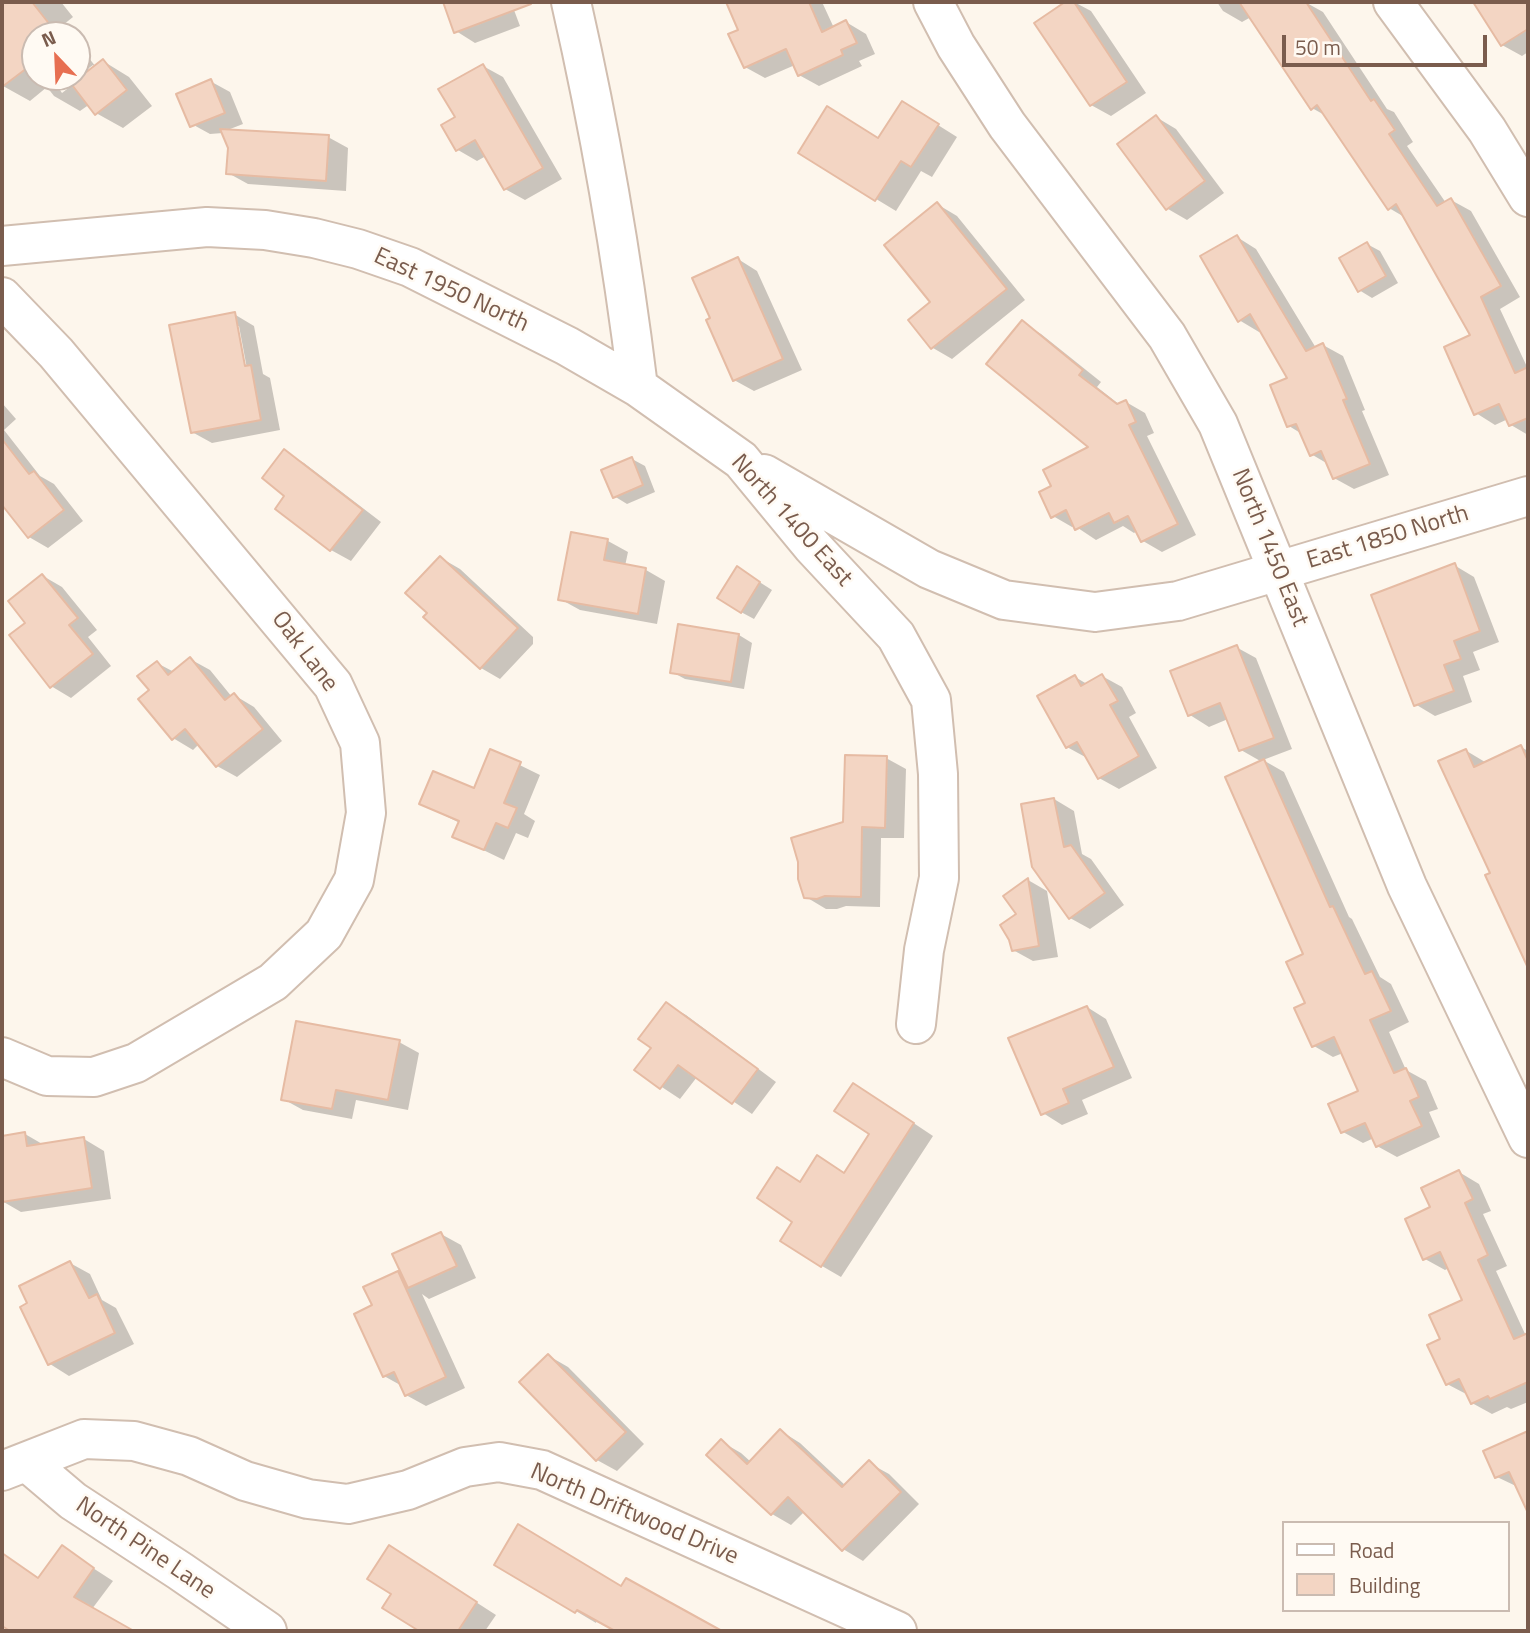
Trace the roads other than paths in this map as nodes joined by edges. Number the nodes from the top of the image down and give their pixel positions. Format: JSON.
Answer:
{"nodes":[{"id":1,"x":571,"y":2,"type":"edge"},
{"id":2,"x":933,"y":2,"type":"edge"},
{"id":3,"x":1393,"y":2,"type":"edge"},
{"id":4,"x":1528,"y":197,"type":"edge"},
{"id":5,"x":2,"y":246,"type":"edge"},
{"id":6,"x":2,"y":297,"type":"edge"},
{"id":7,"x":638,"y":387,"type":"junction"},
{"id":8,"x":741,"y":460,"type":"junction"},
{"id":9,"x":1528,"y":496,"type":"edge"},
{"id":10,"x":1279,"y":571,"type":"junction"},
{"id":11,"x":916,"y":1024,"type":"dead end"},
{"id":12,"x":2,"y":1057,"type":"edge"},
{"id":13,"x":1528,"y":1138,"type":"edge"},
{"id":14,"x":14,"y":1466,"type":"edge"},
{"id":15,"x":267,"y":1631,"type":"edge"},
{"id":16,"x":897,"y":1631,"type":"edge"}],
"edges":[{"from":1,"to":7,"type":"street"},
{"from":2,"to":10,"type":"street","name":"North 1450 East"},
{"from":3,"to":4,"type":"street"},
{"from":5,"to":7,"type":"street","name":"East 1950 North"},
{"from":6,"to":12,"type":"street","name":"Oak Lane"},
{"from":7,"to":8,"type":"street","name":"North 1400 East"},
{"from":8,"to":10,"type":"street","name":"East 1850 North"},
{"from":8,"to":11,"type":"street","name":"North 1400 East"},
{"from":9,"to":10,"type":"street","name":"East 1850 North"},
{"from":10,"to":13,"type":"street","name":"North 1450 East"},
{"from":14,"to":15,"type":"street","name":"North Pine Lane"},
{"from":14,"to":16,"type":"street","name":"North Driftwood Drive"}]}
